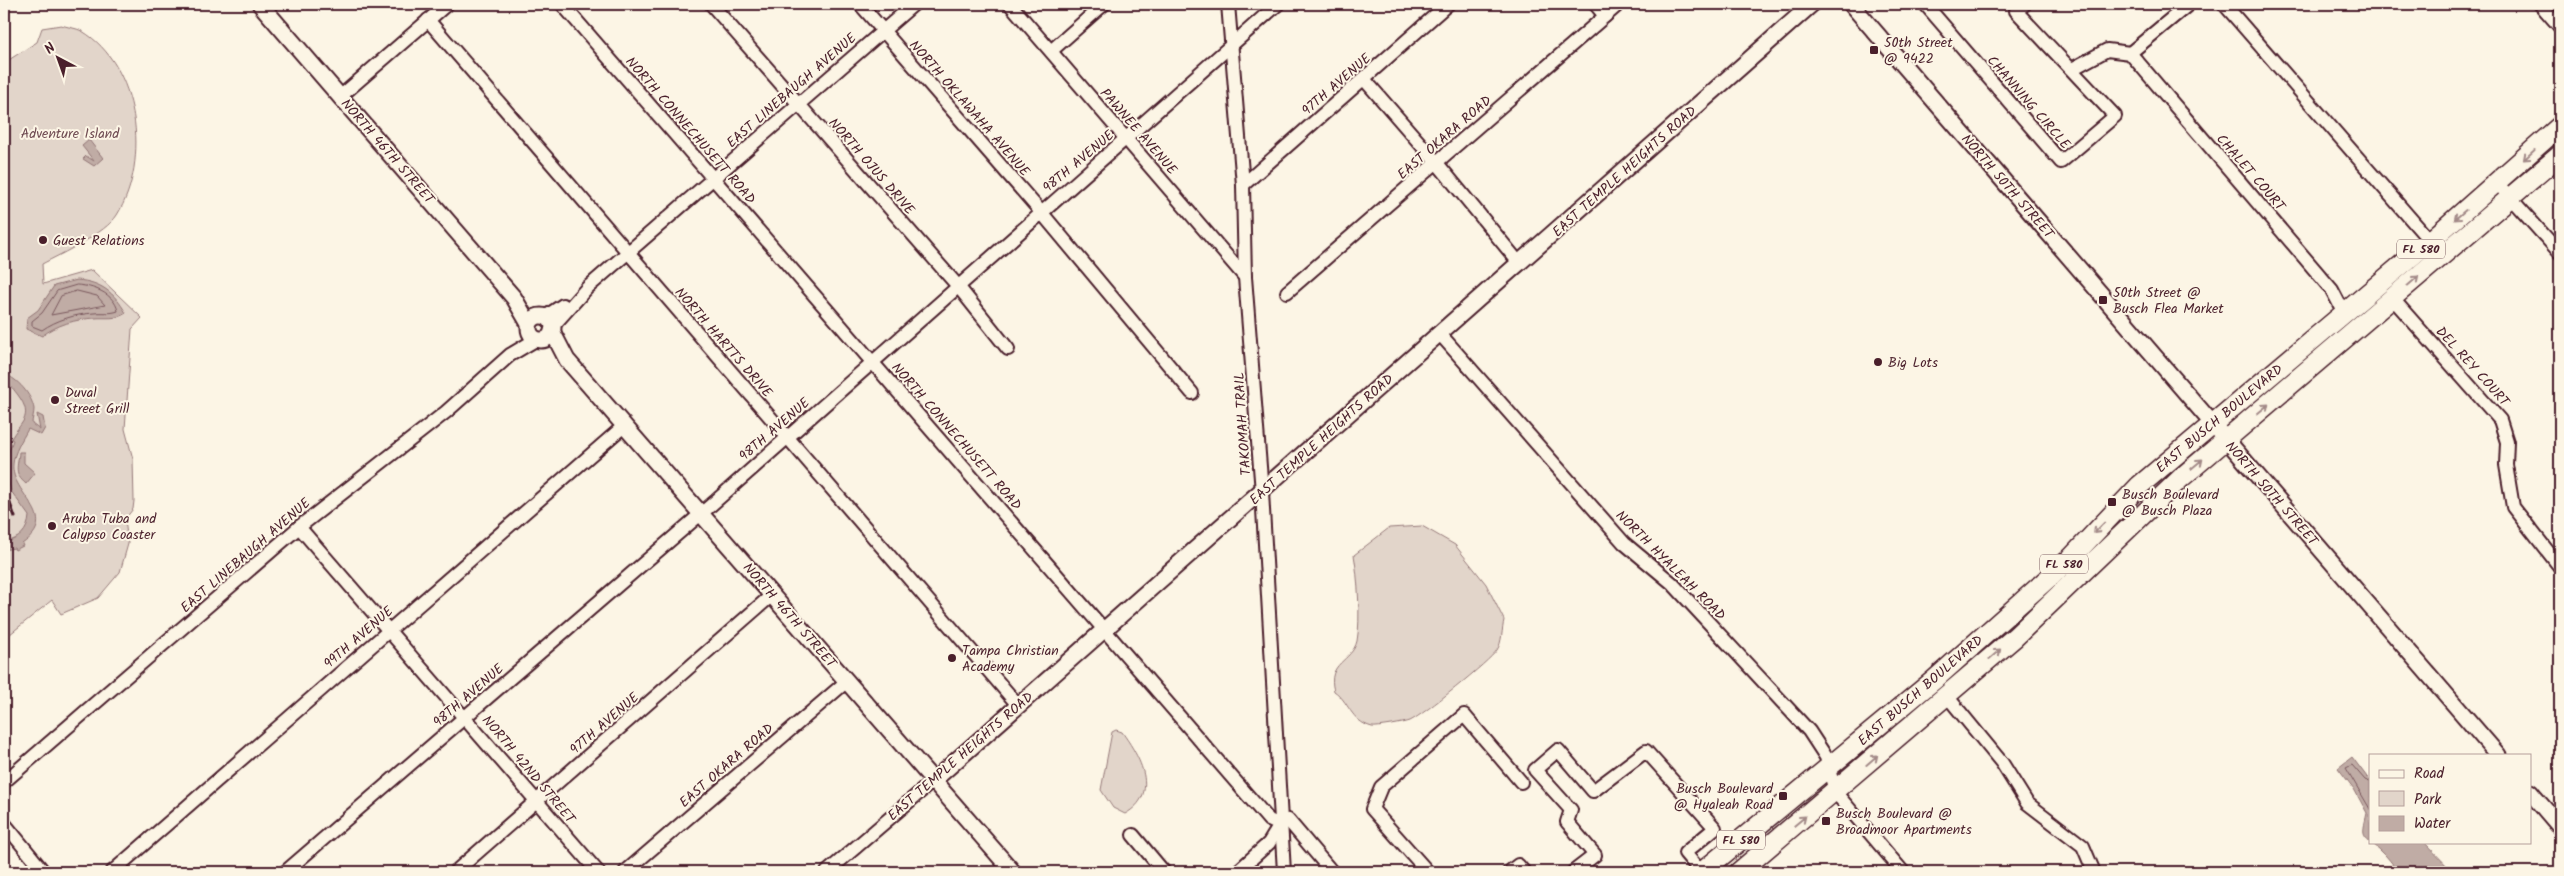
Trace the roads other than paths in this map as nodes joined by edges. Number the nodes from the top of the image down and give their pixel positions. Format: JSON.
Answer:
{"nodes":[{"id":1,"x":446,"y":4,"type":"edge"},
{"id":2,"x":562,"y":4,"type":"edge"},
{"id":3,"x":711,"y":4,"type":"edge"},
{"id":4,"x":860,"y":4,"type":"edge"},
{"id":5,"x":914,"y":4,"type":"edge"},
{"id":6,"x":1010,"y":4,"type":"edge"},
{"id":7,"x":1104,"y":4,"type":"edge"},
{"id":8,"x":1228,"y":4,"type":"edge"},
{"id":9,"x":1278,"y":4,"type":"edge"},
{"id":10,"x":1448,"y":4,"type":"edge"},
{"id":11,"x":1595,"y":4,"type":"edge"},
{"id":12,"x":1619,"y":4,"type":"edge"},
{"id":13,"x":1812,"y":4,"type":"edge"},
{"id":14,"x":1851,"y":4,"type":"edge"},
{"id":15,"x":1925,"y":4,"type":"edge"},
{"id":16,"x":2025,"y":4,"type":"edge"},
{"id":17,"x":2189,"y":4,"type":"edge"},
{"id":18,"x":2224,"y":4,"type":"edge"},
{"id":19,"x":2540,"y":4,"type":"edge"},
{"id":20,"x":265,"y":5,"type":"edge"},
{"id":21,"x":1605,"y":16,"type":"junction"},
{"id":22,"x":428,"y":20,"type":"junction"},
{"id":23,"x":2560,"y":27,"type":"edge"},
{"id":24,"x":883,"y":30,"type":"junction"},
{"id":25,"x":1232,"y":45,"type":"junction"},
{"id":26,"x":1051,"y":51,"type":"junction"},
{"id":27,"x":2130,"y":53,"type":"junction"},
{"id":28,"x":2072,"y":69,"type":"junction"},
{"id":29,"x":1364,"y":79,"type":"junction"},
{"id":30,"x":341,"y":96,"type":"junction"},
{"id":31,"x":798,"y":104,"type":"junction"},
{"id":32,"x":2560,"y":126,"type":"edge"},
{"id":33,"x":1127,"y":140,"type":"junction"},
{"id":34,"x":2560,"y":155,"type":"edge"},
{"id":35,"x":1437,"y":163,"type":"junction"},
{"id":36,"x":713,"y":177,"type":"junction"},
{"id":37,"x":2497,"y":183,"type":"junction"},
{"id":38,"x":1243,"y":185,"type":"junction"},
{"id":39,"x":2510,"y":198,"type":"junction"},
{"id":40,"x":1041,"y":212,"type":"junction"},
{"id":41,"x":2430,"y":241,"type":"junction"},
{"id":42,"x":627,"y":252,"type":"junction"},
{"id":43,"x":2560,"y":253,"type":"edge"},
{"id":44,"x":1520,"y":264,"type":"junction"},
{"id":45,"x":1245,"y":277,"type":"junction"},
{"id":46,"x":957,"y":285,"type":"junction"},
{"id":47,"x":1287,"y":292,"type":"dead end"},
{"id":48,"x":2393,"y":299,"type":"junction"},
{"id":49,"x":2344,"y":313,"type":"junction"},
{"id":50,"x":541,"y":328,"type":"junction"},
{"id":51,"x":1440,"y":334,"type":"junction"},
{"id":52,"x":1008,"y":349,"type":"dead end"},
{"id":53,"x":873,"y":362,"type":"junction"},
{"id":54,"x":1192,"y":393,"type":"dead end"},
{"id":55,"x":2212,"y":424,"type":"junction"},
{"id":56,"x":625,"y":425,"type":"junction"},
{"id":57,"x":786,"y":437,"type":"junction"},
{"id":58,"x":2226,"y":440,"type":"junction"},
{"id":59,"x":1262,"y":492,"type":"junction"},
{"id":60,"x":701,"y":512,"type":"junction"},
{"id":61,"x":299,"y":527,"type":"junction"},
{"id":62,"x":2071,"y":558,"type":"junction"},
{"id":63,"x":2560,"y":567,"type":"edge"},
{"id":64,"x":772,"y":594,"type":"junction"},
{"id":65,"x":388,"y":630,"type":"junction"},
{"id":66,"x":1104,"y":630,"type":"junction"},
{"id":67,"x":2015,"y":637,"type":"junction"},
{"id":68,"x":847,"y":681,"type":"junction"},
{"id":69,"x":1947,"y":696,"type":"junction"},
{"id":70,"x":1018,"y":705,"type":"junction"},
{"id":71,"x":466,"y":718,"type":"junction"},
{"id":72,"x":2497,"y":754,"type":"edge"},
{"id":73,"x":1830,"y":767,"type":"junction"},
{"id":74,"x":933,"y":781,"type":"junction"},
{"id":75,"x":4,"y":782,"type":"edge"},
{"id":76,"x":1521,"y":782,"type":"dead end"},
{"id":77,"x":1835,"y":792,"type":"junction"},
{"id":78,"x":2532,"y":794,"type":"edge"},
{"id":79,"x":536,"y":802,"type":"junction"},
{"id":80,"x":4,"y":823,"type":"edge"},
{"id":81,"x":1280,"y":825,"type":"junction"},
{"id":82,"x":2560,"y":827,"type":"edge"},
{"id":83,"x":1133,"y":835,"type":"dead end"},
{"id":84,"x":44,"y":872,"type":"edge"},
{"id":85,"x":112,"y":872,"type":"edge"},
{"id":86,"x":285,"y":872,"type":"edge"},
{"id":87,"x":455,"y":872,"type":"edge"},
{"id":88,"x":598,"y":872,"type":"edge"},
{"id":89,"x":625,"y":872,"type":"edge"},
{"id":90,"x":827,"y":872,"type":"edge"},
{"id":91,"x":1012,"y":872,"type":"edge"},
{"id":92,"x":1164,"y":872,"type":"edge"},
{"id":93,"x":1237,"y":872,"type":"edge"},
{"id":94,"x":1284,"y":872,"type":"edge"},
{"id":95,"x":1332,"y":872,"type":"edge"},
{"id":96,"x":1428,"y":872,"type":"edge"},
{"id":97,"x":1509,"y":872,"type":"edge"},
{"id":98,"x":1524,"y":872,"type":"edge"},
{"id":99,"x":1573,"y":872,"type":"edge"},
{"id":100,"x":1701,"y":872,"type":"edge"},
{"id":101,"x":1739,"y":872,"type":"edge"},
{"id":102,"x":1903,"y":872,"type":"edge"},
{"id":103,"x":2094,"y":872,"type":"edge"}],
"edges":[{"from":1,"to":22,"type":"street"},
{"from":2,"to":36,"type":"street","name":"NORTH CONNECHUSETT ROAD"},
{"from":3,"to":31,"type":"street","name":"NORTH OJUS DRIVE"},
{"from":4,"to":24,"type":"street","name":"NORTH OKLAWAHA AVENUE"},
{"from":5,"to":24,"type":"street","name":"EAST LINEBAUGH AVENUE"},
{"from":6,"to":26,"type":"street","name":"PAWNEE AVENUE"},
{"from":7,"to":26,"type":"street"},
{"from":8,"to":25,"type":"street","name":"TAKOMAH TRAIL"},
{"from":9,"to":25,"type":"street","name":"98TH AVENUE"},
{"from":10,"to":29,"type":"street","name":"97TH AVENUE"},
{"from":11,"to":21,"type":"street"},
{"from":12,"to":21,"type":"street","name":"EAST OKARA ROAD"},
{"from":13,"to":44,"type":"street","name":"EAST TEMPLE HEIGHTS ROAD"},
{"from":14,"to":55,"type":"street","name":"NORTH 50TH STREET"},
{"from":15,"to":28,"type":"street","name":"CHANNING CIRCLE"},
{"from":16,"to":28,"type":"street","name":"CHANNING CIRCLE"},
{"from":17,"to":27,"type":"street"},
{"from":18,"to":41,"type":"street"},
{"from":19,"to":23,"type":"street"},
{"from":20,"to":30,"type":"street","name":"NORTH 46TH STREET"},
{"from":21,"to":35,"type":"street","name":"EAST OKARA ROAD"},
{"from":22,"to":30,"type":"street"},
{"from":22,"to":42,"type":"street","name":"NORTH HARTTS DRIVE"},
{"from":24,"to":31,"type":"street","name":"EAST LINEBAUGH AVENUE"},
{"from":24,"to":40,"type":"street","name":"NORTH OKLAWAHA AVENUE"},
{"from":25,"to":33,"type":"street","name":"98TH AVENUE"},
{"from":25,"to":38,"type":"street","name":"TAKOMAH TRAIL"},
{"from":26,"to":33,"type":"street","name":"PAWNEE AVENUE"},
{"from":27,"to":28,"type":"street"},
{"from":27,"to":49,"type":"street","name":"CHALET COURT"},
{"from":29,"to":35,"type":"street"},
{"from":29,"to":38,"type":"street","name":"97TH AVENUE"},
{"from":30,"to":50,"type":"street","name":"NORTH 46TH STREET"},
{"from":31,"to":36,"type":"street","name":"EAST LINEBAUGH AVENUE"},
{"from":31,"to":46,"type":"street","name":"NORTH OJUS DRIVE"},
{"from":32,"to":37,"type":"main road","name":"EAST BUSCH BOULEVARD","number":"FL 580","one_way":true},
{"from":33,"to":40,"type":"street","name":"98TH AVENUE"},
{"from":33,"to":45,"type":"street","name":"PAWNEE AVENUE"},
{"from":34,"to":39,"type":"main road","name":"EAST BUSCH BOULEVARD","number":"FL 580"},
{"from":35,"to":44,"type":"street"},
{"from":35,"to":47,"type":"street","name":"EAST OKARA ROAD"},
{"from":36,"to":42,"type":"street","name":"EAST LINEBAUGH AVENUE"},
{"from":36,"to":53,"type":"street","name":"NORTH CONNECHUSETT ROAD"},
{"from":37,"to":39,"type":"street"},
{"from":37,"to":41,"type":"main road","name":"EAST BUSCH BOULEVARD","number":"FL 580","one_way":true},
{"from":38,"to":45,"type":"street","name":"TAKOMAH TRAIL"},
{"from":39,"to":43,"type":"street"},
{"from":48,"to":39,"type":"main road","name":"EAST BUSCH BOULEVARD","number":"FL 580","one_way":true},
{"from":40,"to":46,"type":"street","name":"98TH AVENUE"},
{"from":40,"to":54,"type":"street","name":"NORTH OKLAWAHA AVENUE"},
{"from":41,"to":49,"type":"main road","name":"EAST BUSCH BOULEVARD","number":"FL 580"},
{"from":42,"to":50,"type":"street","name":"EAST LINEBAUGH AVENUE"},
{"from":42,"to":57,"type":"street","name":"NORTH HARTTS DRIVE"},
{"from":44,"to":51,"type":"street","name":"EAST TEMPLE HEIGHTS ROAD"},
{"from":45,"to":59,"type":"street","name":"TAKOMAH TRAIL"},
{"from":46,"to":52,"type":"street","name":"NORTH OJUS DRIVE"},
{"from":46,"to":53,"type":"street","name":"98TH AVENUE"},
{"from":58,"to":48,"type":"main road","name":"EAST BUSCH BOULEVARD","number":"FL 580","one_way":true},
{"from":48,"to":63,"type":"street","name":"DEL REY COURT"},
{"from":49,"to":55,"type":"main road","name":"EAST BUSCH BOULEVARD","number":"FL 580"},
{"from":50,"to":56,"type":"street","name":"NORTH 46TH STREET"},
{"from":50,"to":61,"type":"street","name":"EAST LINEBAUGH AVENUE"},
{"from":51,"to":59,"type":"street","name":"EAST TEMPLE HEIGHTS ROAD"},
{"from":51,"to":73,"type":"street","name":"NORTH HYALEAH ROAD"},
{"from":53,"to":57,"type":"street","name":"98TH AVENUE"},
{"from":53,"to":66,"type":"street","name":"NORTH CONNECHUSETT ROAD"},
{"from":55,"to":58,"type":"street","name":"NORTH 50TH STREET"},
{"from":55,"to":62,"type":"main road","name":"EAST BUSCH BOULEVARD","number":"FL 580","one_way":true},
{"from":56,"to":60,"type":"street","name":"NORTH 46TH STREET"},
{"from":56,"to":65,"type":"street","name":"99TH AVENUE"},
{"from":57,"to":60,"type":"street","name":"98TH AVENUE"},
{"from":57,"to":70,"type":"street","name":"NORTH HARTTS DRIVE"},
{"from":67,"to":58,"type":"main road","name":"EAST BUSCH BOULEVARD","number":"FL 580","one_way":true},
{"from":58,"to":72,"type":"street","name":"NORTH 50TH STREET"},
{"from":59,"to":66,"type":"street","name":"EAST TEMPLE HEIGHTS ROAD"},
{"from":59,"to":81,"type":"street","name":"TAKOMAH TRAIL"},
{"from":60,"to":64,"type":"street","name":"NORTH 46TH STREET"},
{"from":60,"to":71,"type":"street","name":"98TH AVENUE"},
{"from":61,"to":65,"type":"street","name":"NORTH 42ND STREET"},
{"from":61,"to":75,"type":"street","name":"EAST LINEBAUGH AVENUE"},
{"from":62,"to":67,"type":"main road"},
{"from":62,"to":73,"type":"main road","name":"EAST BUSCH BOULEVARD","number":"FL 580"},
{"from":64,"to":68,"type":"street","name":"NORTH 46TH STREET"},
{"from":64,"to":79,"type":"street","name":"97TH AVENUE"},
{"from":65,"to":71,"type":"street","name":"NORTH 42ND STREET"},
{"from":65,"to":85,"type":"street","name":"99TH AVENUE"},
{"from":66,"to":70,"type":"street","name":"EAST TEMPLE HEIGHTS ROAD"},
{"from":66,"to":81,"type":"street","name":"NORTH CONNECHUSETT ROAD"},
{"from":69,"to":67,"type":"main road","name":"EAST BUSCH BOULEVARD","number":"FL 580","one_way":true},
{"from":68,"to":74,"type":"street","name":"NORTH 46TH STREET"},
{"from":68,"to":89,"type":"street","name":"EAST OKARA ROAD"},
{"from":77,"to":69,"type":"main road","name":"EAST BUSCH BOULEVARD","number":"FL 580","one_way":true},
{"from":69,"to":103,"type":"street"},
{"from":70,"to":74,"type":"street","name":"EAST TEMPLE HEIGHTS ROAD"},
{"from":71,"to":79,"type":"street","name":"NORTH 42ND STREET"},
{"from":71,"to":86,"type":"street","name":"98TH AVENUE"},
{"from":73,"to":77,"type":"street","name":"NORTH HYALEAH ROAD"},
{"from":73,"to":100,"type":"main road","name":"EAST BUSCH BOULEVARD","number":"FL 580"},
{"from":74,"to":90,"type":"street","name":"EAST TEMPLE HEIGHTS ROAD"},
{"from":74,"to":91,"type":"street","name":"NORTH 46TH STREET"},
{"from":76,"to":96,"type":"street"},
{"from":101,"to":77,"type":"main road","name":"EAST BUSCH BOULEVARD","number":"FL 580","one_way":true},
{"from":77,"to":102,"type":"street","name":"NORTH HYALEAH ROAD"},
{"from":78,"to":82,"type":"street"},
{"from":79,"to":87,"type":"street","name":"97TH AVENUE"},
{"from":79,"to":88,"type":"street","name":"NORTH 42ND STREET"},
{"from":80,"to":84,"type":"street"},
{"from":81,"to":93,"type":"street"},
{"from":81,"to":94,"type":"street","name":"TAKOMAH TRAIL"},
{"from":81,"to":95,"type":"street","name":"NORTH CONNECHUSETT ROAD"},
{"from":83,"to":92,"type":"street"},
{"from":97,"to":98,"type":"street"},
{"from":99,"to":100,"type":"street"}]}
